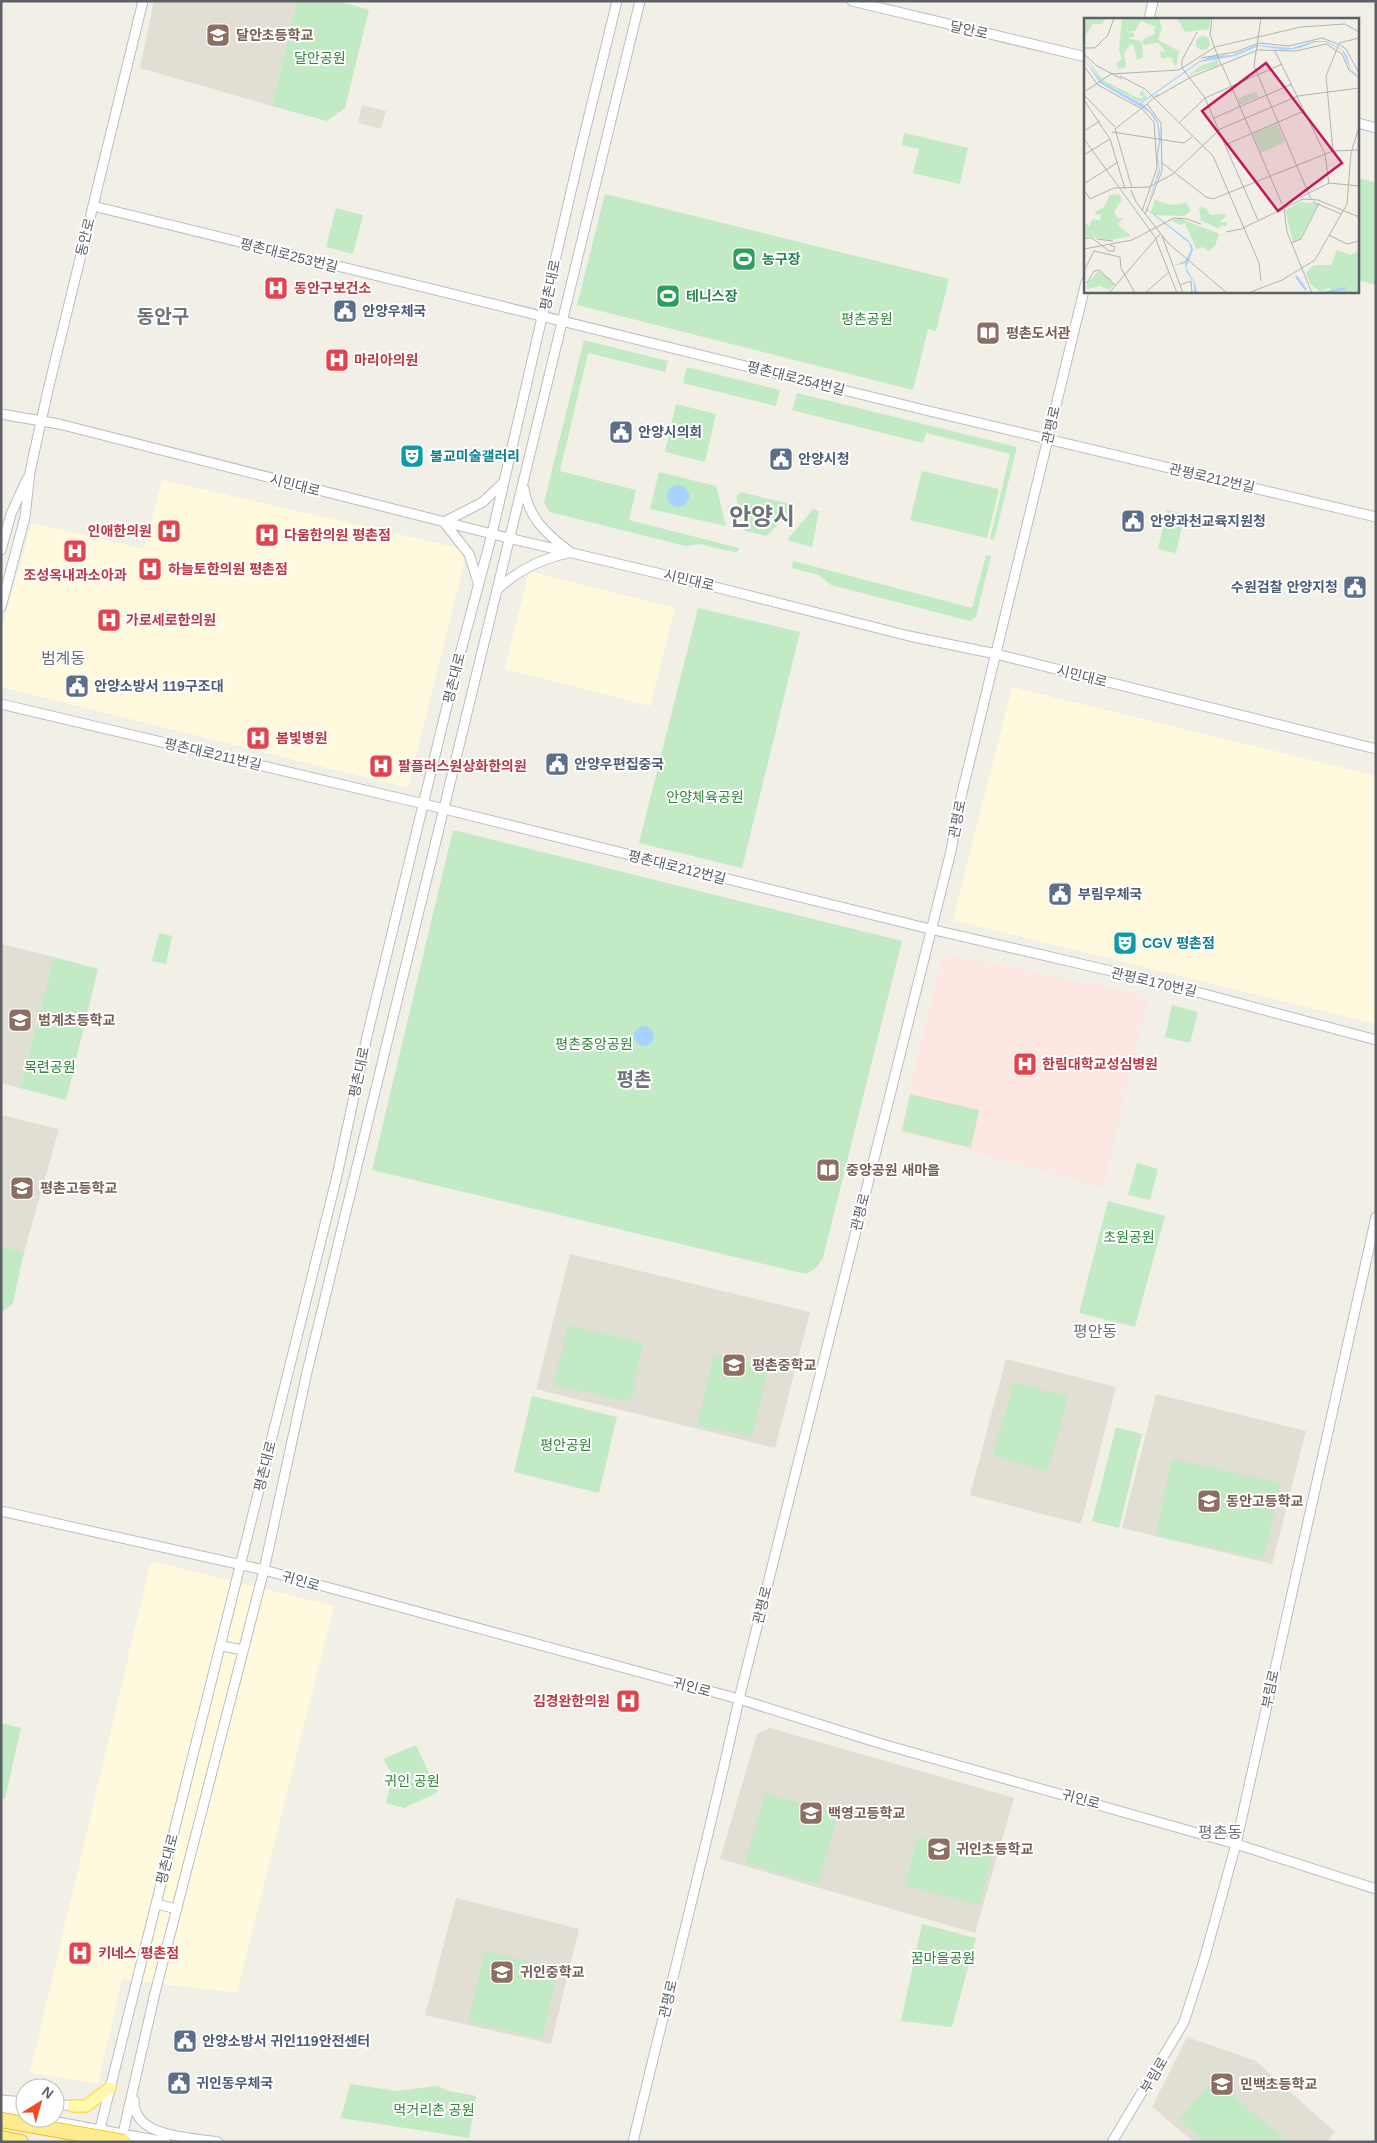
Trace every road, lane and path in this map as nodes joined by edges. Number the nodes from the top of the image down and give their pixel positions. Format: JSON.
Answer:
{"nodes":[{"id":1,"x":143,"y":1,"type":"edge"},
{"id":2,"x":617,"y":1,"type":"edge"},
{"id":3,"x":640,"y":1,"type":"edge"},
{"id":4,"x":852,"y":1,"type":"edge"},
{"id":5,"x":1153,"y":1,"type":"edge"},
{"id":6,"x":1149,"y":18,"type":"edge"},
{"id":7,"x":1084,"y":57,"type":"edge"},
{"id":8,"x":1360,"y":124,"type":"edge"},
{"id":9,"x":1376,"y":128,"type":"edge"},
{"id":10,"x":93,"y":206,"type":"junction"},
{"id":11,"x":1084,"y":290,"type":"edge"},
{"id":12,"x":544,"y":316,"type":"junction"},
{"id":13,"x":563,"y":321,"type":"junction"},
{"id":14,"x":1,"y":414,"type":"edge"},
{"id":15,"x":42,"y":421,"type":"junction"},
{"id":16,"x":1048,"y":439,"type":"junction"},
{"id":17,"x":30,"y":472,"type":"junction"},
{"id":18,"x":504,"y":482,"type":"junction"},
{"id":19,"x":524,"y":486,"type":"junction"},
{"id":20,"x":1376,"y":517,"type":"edge"},
{"id":21,"x":444,"y":522,"type":"junction"},
{"id":22,"x":492,"y":534,"type":"junction"},
{"id":23,"x":511,"y":539,"type":"junction"},
{"id":24,"x":1,"y":550,"type":"edge"},
{"id":25,"x":571,"y":553,"type":"junction"},
{"id":26,"x":478,"y":585,"type":"junction"},
{"id":27,"x":498,"y":590,"type":"junction"},
{"id":28,"x":1,"y":607,"type":"edge"},
{"id":29,"x":996,"y":654,"type":"junction"},
{"id":30,"x":1,"y":704,"type":"edge"},
{"id":31,"x":1376,"y":749,"type":"edge"},
{"id":32,"x":424,"y":804,"type":"junction"},
{"id":33,"x":444,"y":809,"type":"junction"},
{"id":34,"x":930,"y":929,"type":"junction"},
{"id":35,"x":1376,"y":1040,"type":"edge"},
{"id":36,"x":1376,"y":1217,"type":"edge"},
{"id":37,"x":1,"y":1511,"type":"edge"},
{"id":38,"x":240,"y":1565,"type":"junction"},
{"id":39,"x":264,"y":1570,"type":"junction"},
{"id":40,"x":222,"y":1646,"type":"junction"},
{"id":41,"x":243,"y":1650,"type":"junction"},
{"id":42,"x":739,"y":1699,"type":"junction"},
{"id":43,"x":1236,"y":1844,"type":"junction"},
{"id":44,"x":1376,"y":1888,"type":"edge"},
{"id":45,"x":156,"y":1904,"type":"junction"},
{"id":46,"x":177,"y":1909,"type":"junction"},
{"id":47,"x":110,"y":2088,"type":"junction"},
{"id":48,"x":134,"y":2088,"type":"junction"},
{"id":49,"x":1,"y":2100,"type":"edge"},
{"id":50,"x":15,"y":2101,"type":"edge"},
{"id":51,"x":65,"y":2105,"type":"edge"},
{"id":52,"x":73,"y":2106,"type":"joint"},
{"id":53,"x":1,"y":2107,"type":"edge"},
{"id":54,"x":15,"y":2111,"type":"edge"},
{"id":55,"x":1,"y":2112,"type":"edge"},
{"id":56,"x":15,"y":2113,"type":"edge"},
{"id":57,"x":1,"y":2120,"type":"edge"},
{"id":58,"x":65,"y":2122,"type":"edge"},
{"id":59,"x":65,"y":2123,"type":"edge"},
{"id":60,"x":80,"y":2125,"type":"junction"},
{"id":61,"x":1,"y":2127,"type":"edge"},
{"id":62,"x":100,"y":2129,"type":"junction"},
{"id":63,"x":1,"y":2138,"type":"edge"},
{"id":64,"x":123,"y":2139,"type":"edge"},
{"id":65,"x":21,"y":2142,"type":"edge"},
{"id":66,"x":90,"y":2142,"type":"edge"},
{"id":67,"x":97,"y":2142,"type":"edge"},
{"id":68,"x":166,"y":2142,"type":"edge"},
{"id":69,"x":218,"y":2142,"type":"edge"},
{"id":70,"x":633,"y":2142,"type":"edge"},
{"id":71,"x":1112,"y":2142,"type":"edge"}],
"edges":[{"from":1,"to":10,"type":"street","name":"동안로"},
{"from":2,"to":12,"type":"street","name":"평촌대로"},
{"from":3,"to":13,"type":"street","name":"평촌대로"},
{"from":4,"to":7,"type":"street","name":"달안로"},
{"from":5,"to":6,"type":"street"},
{"from":8,"to":9,"type":"street"},
{"from":10,"to":12,"type":"street","name":"평촌대로253번길"},
{"from":10,"to":15,"type":"street","name":"동안로"},
{"from":11,"to":16,"type":"street","name":"관평로"},
{"from":12,"to":13,"type":"street","name":"평촌대로254번길"},
{"from":12,"to":18,"type":"street","name":"평촌대로"},
{"from":13,"to":16,"type":"street","name":"평촌대로254번길"},
{"from":13,"to":19,"type":"street","name":"평촌대로"},
{"from":14,"to":15,"type":"street","name":"시민대로"},
{"from":15,"to":17,"type":"street","name":"동안로"},
{"from":15,"to":21,"type":"street","name":"시민대로"},
{"from":16,"to":20,"type":"street","name":"관평로212번길"},
{"from":16,"to":29,"type":"street","name":"관평로"},
{"from":17,"to":24,"type":"street","name":"동안로"},
{"from":17,"to":28,"type":"street","name":"동안로"},
{"from":18,"to":21,"type":"street"},
{"from":18,"to":22,"type":"street","name":"평촌대로"},
{"from":19,"to":23,"type":"street","name":"평촌대로"},
{"from":19,"to":25,"type":"street"},
{"from":21,"to":22,"type":"street","name":"시민대로"},
{"from":21,"to":26,"type":"street"},
{"from":22,"to":23,"type":"street","name":"시민대로"},
{"from":22,"to":26,"type":"street","name":"평촌대로"},
{"from":23,"to":25,"type":"street","name":"시민대로"},
{"from":23,"to":27,"type":"street","name":"평촌대로"},
{"from":25,"to":27,"type":"street"},
{"from":25,"to":29,"type":"street","name":"시민대로"},
{"from":26,"to":32,"type":"street","name":"평촌대로"},
{"from":27,"to":33,"type":"street","name":"평촌대로"},
{"from":29,"to":31,"type":"street","name":"시민대로"},
{"from":29,"to":34,"type":"street","name":"관평로"},
{"from":30,"to":32,"type":"street","name":"평촌대로211번길"},
{"from":32,"to":33,"type":"street","name":"평촌대로212번길"},
{"from":32,"to":38,"type":"street","name":"평촌대로"},
{"from":33,"to":34,"type":"street","name":"평촌대로212번길"},
{"from":33,"to":39,"type":"street","name":"평촌대로"},
{"from":34,"to":35,"type":"street","name":"관평로170번길"},
{"from":34,"to":42,"type":"street","name":"관평로"},
{"from":36,"to":43,"type":"street","name":"부림로"},
{"from":37,"to":38,"type":"street","name":"귀인로"},
{"from":38,"to":39,"type":"street","name":"귀인로"},
{"from":38,"to":40,"type":"street","name":"평촌대로"},
{"from":39,"to":41,"type":"street","name":"평촌대로"},
{"from":39,"to":42,"type":"street","name":"귀인로"},
{"from":40,"to":41,"type":"street"},
{"from":40,"to":45,"type":"street","name":"평촌대로"},
{"from":41,"to":46,"type":"street","name":"평촌대로"},
{"from":42,"to":43,"type":"street","name":"귀인로"},
{"from":42,"to":70,"type":"street","name":"관평로"},
{"from":43,"to":44,"type":"street","name":"귀인로"},
{"from":43,"to":71,"type":"street","name":"부림로"},
{"from":45,"to":46,"type":"street"},
{"from":45,"to":47,"type":"street","name":"평촌대로"},
{"from":46,"to":48,"type":"street","name":"평촌대로"},
{"from":47,"to":52,"type":"main road"},
{"from":47,"to":62,"type":"street","name":"평촌대로"},
{"from":48,"to":64,"type":"street","name":"평촌대로"},
{"from":48,"to":69,"type":"street"},
{"from":49,"to":50,"type":"street"},
{"from":51,"to":52,"type":"street"},
{"from":53,"to":54,"type":"street"},
{"from":55,"to":56,"type":"street"},
{"from":57,"to":64,"type":"highway","bridge":true},
{"from":58,"to":60,"type":"street"},
{"from":59,"to":60,"type":"street"},
{"from":60,"to":62,"type":"street"},
{"from":61,"to":66,"type":"street"},
{"from":62,"to":64,"type":"street"},
{"from":62,"to":67,"type":"street","name":"평촌대로"},
{"from":63,"to":65,"type":"highway"},
{"from":64,"to":68,"type":"street"}]}
